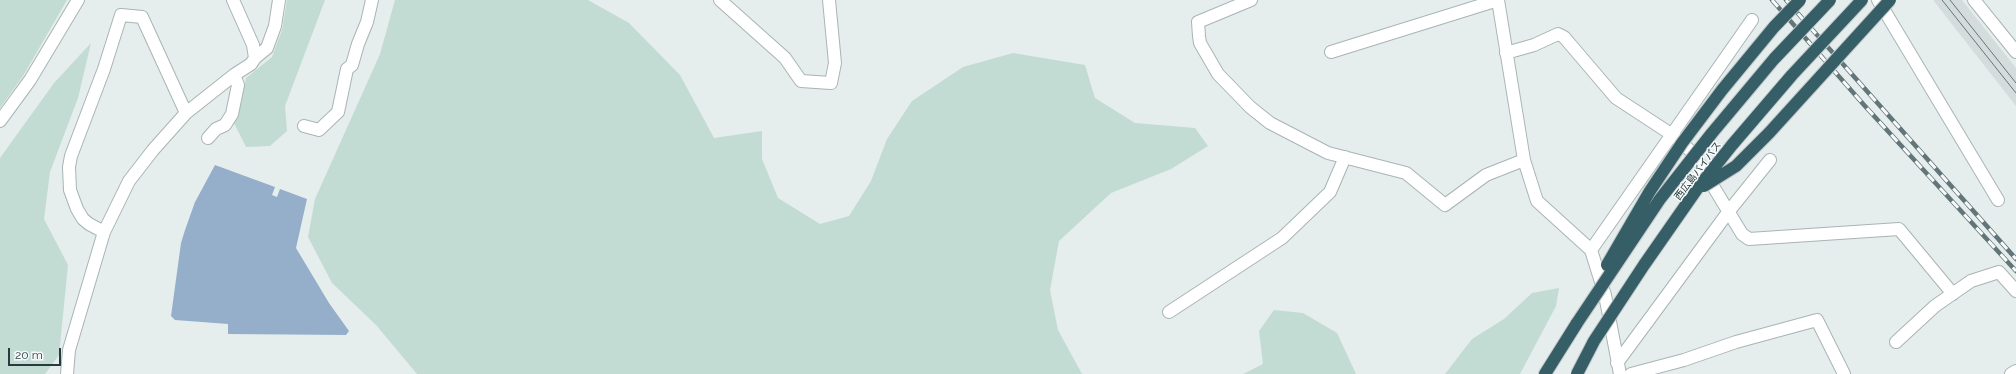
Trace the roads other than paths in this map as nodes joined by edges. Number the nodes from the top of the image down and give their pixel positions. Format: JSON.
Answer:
{"nodes":[{"id":1,"x":78,"y":0,"type":"edge"},
{"id":2,"x":233,"y":0,"type":"edge"},
{"id":3,"x":279,"y":0,"type":"edge"},
{"id":4,"x":372,"y":0,"type":"edge"},
{"id":5,"x":720,"y":0,"type":"edge"},
{"id":6,"x":829,"y":0,"type":"edge"},
{"id":7,"x":1251,"y":0,"type":"edge"},
{"id":8,"x":1498,"y":0,"type":"edge"},
{"id":9,"x":1800,"y":0,"type":"edge"},
{"id":10,"x":1830,"y":0,"type":"edge"},
{"id":11,"x":1862,"y":0,"type":"edge"},
{"id":12,"x":1878,"y":0,"type":"edge"},
{"id":13,"x":1890,"y":0,"type":"edge"},
{"id":14,"x":1974,"y":0,"type":"edge"},
{"id":15,"x":1752,"y":20,"type":"dead end"},
{"id":16,"x":1331,"y":52,"type":"dead end"},
{"id":17,"x":2016,"y":52,"type":"edge"},
{"id":18,"x":1506,"y":53,"type":"junction"},
{"id":19,"x":256,"y":58,"type":"junction"},
{"id":20,"x":234,"y":75,"type":"junction"},
{"id":21,"x":186,"y":113,"type":"junction"},
{"id":22,"x":0,"y":121,"type":"edge"},
{"id":23,"x":304,"y":126,"type":"dead end"},
{"id":24,"x":1671,"y":134,"type":"junction"},
{"id":25,"x":208,"y":138,"type":"dead end"},
{"id":26,"x":1346,"y":157,"type":"junction"},
{"id":27,"x":1524,"y":160,"type":"junction"},
{"id":28,"x":1770,"y":160,"type":"dead end"},
{"id":29,"x":1697,"y":190,"type":"junction"},
{"id":30,"x":1998,"y":200,"type":"dead end"},
{"id":31,"x":1729,"y":211,"type":"junction"},
{"id":32,"x":104,"y":232,"type":"junction"},
{"id":33,"x":1591,"y":250,"type":"junction"},
{"id":34,"x":2016,"y":291,"type":"edge"},
{"id":35,"x":1953,"y":294,"type":"junction"},
{"id":36,"x":1169,"y":312,"type":"dead end"},
{"id":37,"x":1577,"y":323,"type":"junction"},
{"id":38,"x":1896,"y":342,"type":"dead end"},
{"id":39,"x":1619,"y":368,"type":"edge"},
{"id":40,"x":2016,"y":371,"type":"edge"},
{"id":41,"x":67,"y":374,"type":"edge"},
{"id":42,"x":1545,"y":374,"type":"edge"},
{"id":43,"x":1577,"y":374,"type":"edge"},
{"id":44,"x":1631,"y":374,"type":"edge"},
{"id":45,"x":1844,"y":374,"type":"edge"},
{"id":46,"x":2011,"y":374,"type":"edge"}],
"edges":[{"from":1,"to":22,"type":"street"},
{"from":2,"to":19,"type":"street"},
{"from":3,"to":19,"type":"street"},
{"from":4,"to":23,"type":"street"},
{"from":5,"to":6,"type":"street"},
{"from":7,"to":26,"type":"street"},
{"from":8,"to":16,"type":"street"},
{"from":8,"to":18,"type":"street"},
{"from":9,"to":37,"type":"highway","bridge":true},
{"from":10,"to":37,"type":"highway","name":"西広島バイパス","bridge":true},
{"from":11,"to":29,"type":"highway","name":"西広島バイパス","bridge":true},
{"from":12,"to":30,"type":"street"},
{"from":13,"to":29,"type":"highway","bridge":true},
{"from":14,"to":17,"type":"street"},
{"from":15,"to":24,"type":"street"},
{"from":18,"to":24,"type":"street"},
{"from":18,"to":27,"type":"street"},
{"from":19,"to":20,"type":"street"},
{"from":20,"to":21,"type":"street"},
{"from":20,"to":25,"type":"street"},
{"from":21,"to":32,"type":"street"},
{"from":21,"to":32,"type":"street"},
{"from":24,"to":31,"type":"street"},
{"from":24,"to":33,"type":"street"},
{"from":26,"to":27,"type":"street"},
{"from":26,"to":36,"type":"street"},
{"from":27,"to":33,"type":"street"},
{"from":28,"to":31,"type":"street"},
{"from":29,"to":43,"type":"highway","name":"西広島バイパス","bridge":true},
{"from":31,"to":35,"type":"street"},
{"from":31,"to":39,"type":"street"},
{"from":32,"to":41,"type":"street"},
{"from":33,"to":39,"type":"street"},
{"from":34,"to":35,"type":"street"},
{"from":35,"to":38,"type":"street"},
{"from":37,"to":42,"type":"highway","name":"西広島バイパス"},
{"from":40,"to":46,"type":"street"},
{"from":44,"to":45,"type":"street"}]}
